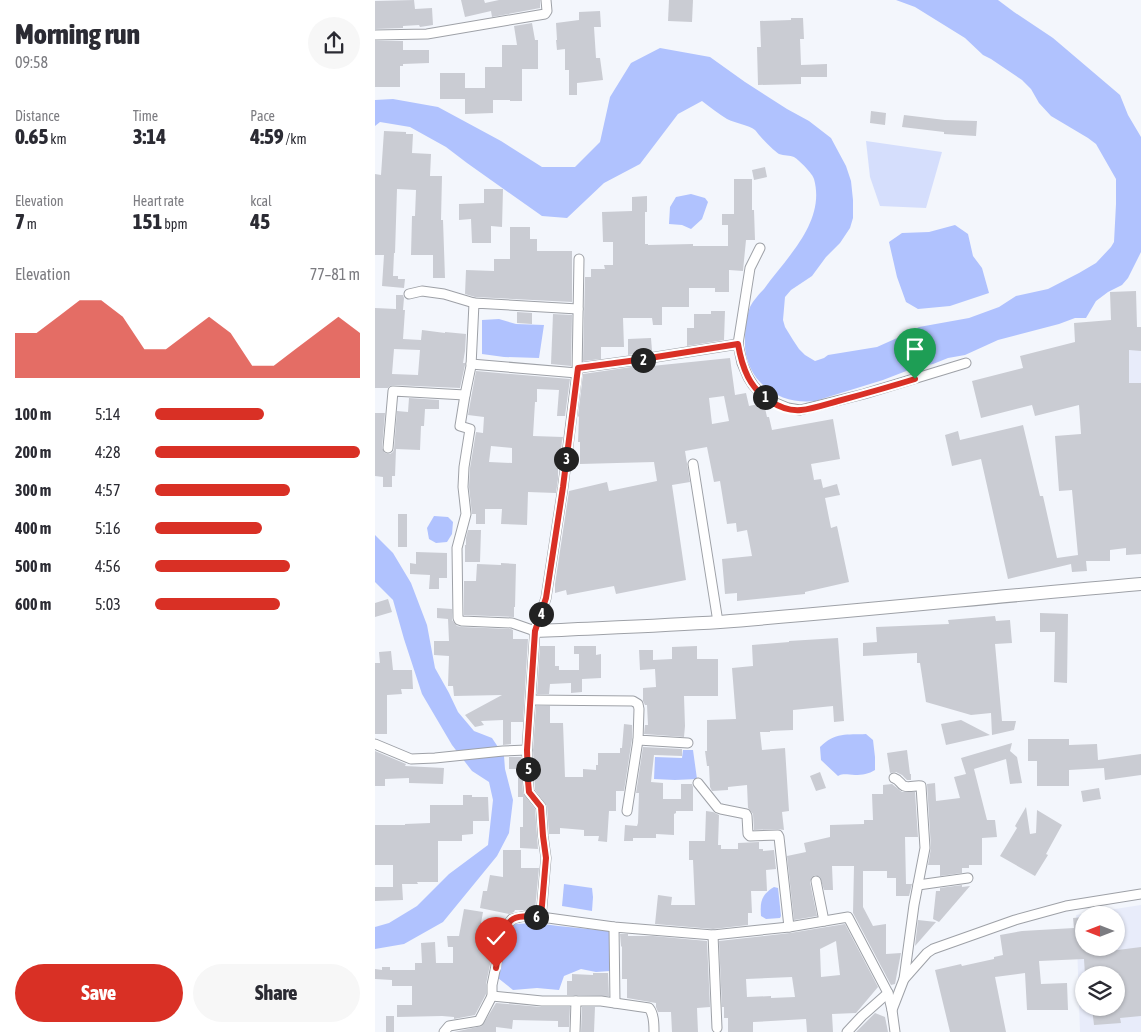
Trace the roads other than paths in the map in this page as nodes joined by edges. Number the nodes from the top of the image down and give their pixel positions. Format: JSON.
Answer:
{"nodes":[{"id":1,"x":546,"y":0,"type":"edge"},
{"id":2,"x":375,"y":35,"type":"edge"},
{"id":3,"x":760,"y":248,"type":"dead end"},
{"id":4,"x":579,"y":259,"type":"dead end"},
{"id":5,"x":409,"y":294,"type":"dead end"},
{"id":6,"x":474,"y":303,"type":"junction"},
{"id":7,"x":578,"y":309,"type":"junction"},
{"id":8,"x":738,"y":344,"type":"junction"},
{"id":9,"x":966,"y":363,"type":"dead end"},
{"id":10,"x":471,"y":364,"type":"junction"},
{"id":11,"x":577,"y":370,"type":"junction"},
{"id":12,"x":465,"y":395,"type":"junction"},
{"id":13,"x":388,"y":448,"type":"dead end"},
{"id":14,"x":693,"y":464,"type":"dead end"},
{"id":15,"x":1141,"y":584,"type":"edge"},
{"id":16,"x":718,"y":622,"type":"junction"},
{"id":17,"x":535,"y":631,"type":"junction"},
{"id":18,"x":531,"y":700,"type":"junction"},
{"id":19,"x":638,"y":740,"type":"junction"},
{"id":20,"x":688,"y":743,"type":"dead end"},
{"id":21,"x":375,"y":744,"type":"edge"},
{"id":22,"x":527,"y":750,"type":"junction"},
{"id":23,"x":894,"y":778,"type":"dead end"},
{"id":24,"x":698,"y":783,"type":"dead end"},
{"id":25,"x":627,"y":811,"type":"dead end"},
{"id":26,"x":968,"y":878,"type":"dead end"},
{"id":27,"x":816,"y":881,"type":"dead end"},
{"id":28,"x":918,"y":885,"type":"junction"},
{"id":29,"x":1141,"y":894,"type":"edge"},
{"id":30,"x":541,"y":917,"type":"junction"},
{"id":31,"x":824,"y":921,"type":"junction"},
{"id":32,"x":614,"y":927,"type":"junction"},
{"id":33,"x":789,"y":927,"type":"junction"},
{"id":34,"x":713,"y":934,"type":"junction"},
{"id":35,"x":903,"y":979,"type":"junction"},
{"id":36,"x":888,"y":994,"type":"junction"},
{"id":37,"x":492,"y":996,"type":"junction"},
{"id":38,"x":576,"y":1001,"type":"junction"},
{"id":39,"x":615,"y":1003,"type":"junction"},
{"id":40,"x":892,"y":1010,"type":"junction"},
{"id":41,"x":717,"y":1028,"type":"dead end"},
{"id":42,"x":444,"y":1032,"type":"edge"},
{"id":43,"x":575,"y":1032,"type":"edge"},
{"id":44,"x":654,"y":1032,"type":"edge"},
{"id":45,"x":847,"y":1032,"type":"edge"},
{"id":46,"x":895,"y":1032,"type":"edge"}],
"edges":[{"from":1,"to":2,"type":"street"},
{"from":3,"to":8,"type":"street"},
{"from":4,"to":7,"type":"street"},
{"from":5,"to":6,"type":"street"},
{"from":6,"to":7,"type":"street"},
{"from":6,"to":10,"type":"street"},
{"from":7,"to":11,"type":"street"},
{"from":8,"to":9,"type":"street"},
{"from":8,"to":11,"type":"street"},
{"from":10,"to":11,"type":"street"},
{"from":10,"to":12,"type":"street"},
{"from":11,"to":17,"type":"street"},
{"from":12,"to":13,"type":"street"},
{"from":12,"to":17,"type":"street"},
{"from":14,"to":16,"type":"street"},
{"from":15,"to":16,"type":"street"},
{"from":16,"to":17,"type":"street"},
{"from":17,"to":18,"type":"street"},
{"from":18,"to":19,"type":"street"},
{"from":18,"to":22,"type":"street"},
{"from":19,"to":20,"type":"street"},
{"from":19,"to":25,"type":"street"},
{"from":21,"to":22,"type":"street"},
{"from":22,"to":30,"type":"street"},
{"from":23,"to":28,"type":"street"},
{"from":24,"to":33,"type":"street"},
{"from":26,"to":28,"type":"street"},
{"from":27,"to":31,"type":"street"},
{"from":28,"to":35,"type":"street"},
{"from":29,"to":35,"type":"street"},
{"from":30,"to":32,"type":"street"},
{"from":30,"to":37,"type":"street"},
{"from":31,"to":33,"type":"street"},
{"from":31,"to":36,"type":"street"},
{"from":32,"to":34,"type":"street"},
{"from":32,"to":39,"type":"street"},
{"from":33,"to":34,"type":"street"},
{"from":34,"to":41,"type":"street"},
{"from":35,"to":40,"type":"street"},
{"from":36,"to":40,"type":"street"},
{"from":36,"to":45,"type":"street"},
{"from":37,"to":38,"type":"street"},
{"from":37,"to":42,"type":"street"},
{"from":38,"to":39,"type":"street"},
{"from":38,"to":43,"type":"street"},
{"from":39,"to":44,"type":"street"},
{"from":40,"to":46,"type":"street"}]}
